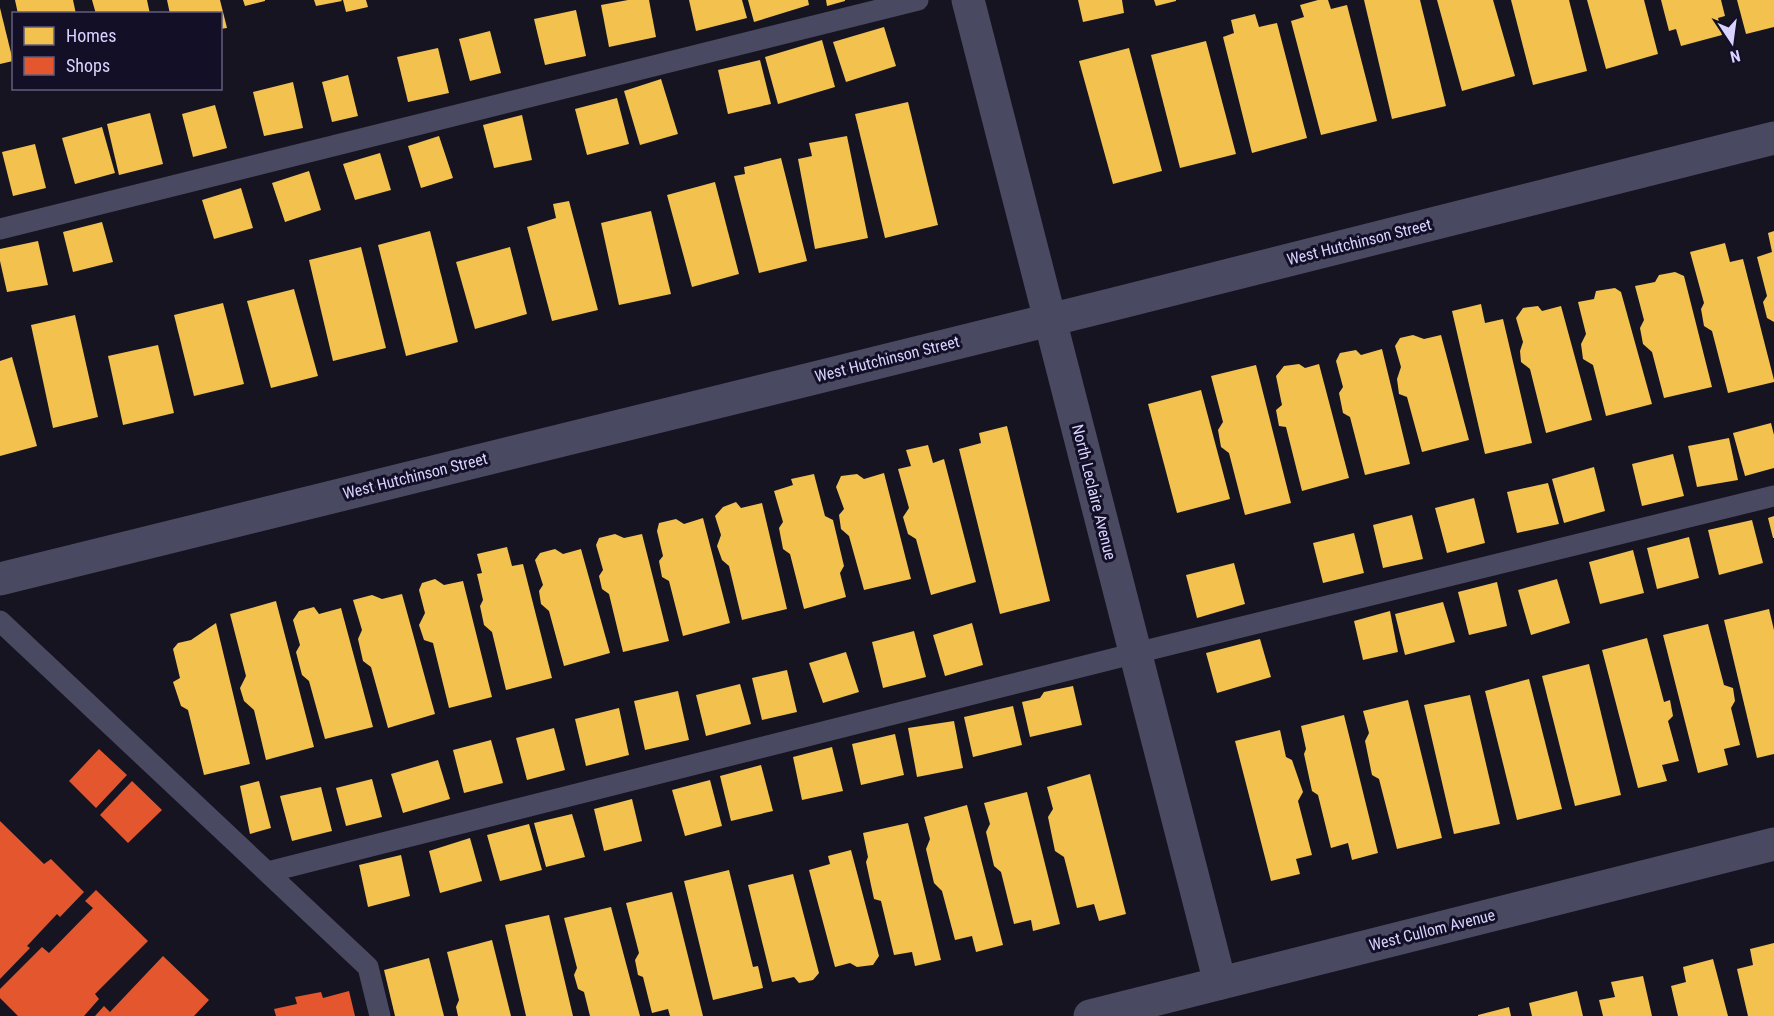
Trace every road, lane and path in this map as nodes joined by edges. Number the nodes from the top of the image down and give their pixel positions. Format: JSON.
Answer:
{"nodes":[{"id":1,"x":918,"y":0,"type":"edge"},
{"id":2,"x":968,"y":0,"type":"edge"},
{"id":3,"x":1774,"y":138,"type":"edge"},
{"id":4,"x":0,"y":229,"type":"edge"},
{"id":5,"x":1050,"y":319,"type":"junction"},
{"id":6,"x":1774,"y":495,"type":"edge"},
{"id":7,"x":0,"y":579,"type":"edge"},
{"id":8,"x":0,"y":621,"type":"edge"},
{"id":9,"x":1136,"y":653,"type":"junction"},
{"id":10,"x":1774,"y":844,"type":"edge"},
{"id":11,"x":268,"y":872,"type":"junction"},
{"id":12,"x":1220,"y":983,"type":"junction"},
{"id":13,"x":380,"y":1016,"type":"edge"},
{"id":14,"x":1090,"y":1016,"type":"edge"}],
"edges":[{"from":1,"to":4,"type":"lane"},
{"from":2,"to":5,"type":"street","name":"North Leclaire Avenue"},
{"from":3,"to":5,"type":"street","name":"West Hutchinson Street"},
{"from":5,"to":7,"type":"street","name":"West Hutchinson Street"},
{"from":5,"to":9,"type":"street","name":"North Leclaire Avenue"},
{"from":6,"to":9,"type":"lane"},
{"from":8,"to":11,"type":"lane"},
{"from":9,"to":11,"type":"lane"},
{"from":9,"to":12,"type":"street","name":"North Leclaire Avenue"},
{"from":10,"to":12,"type":"street","name":"West Cullom Avenue"},
{"from":11,"to":13,"type":"lane"},
{"from":12,"to":14,"type":"street","name":"West Cullom Avenue"}]}
